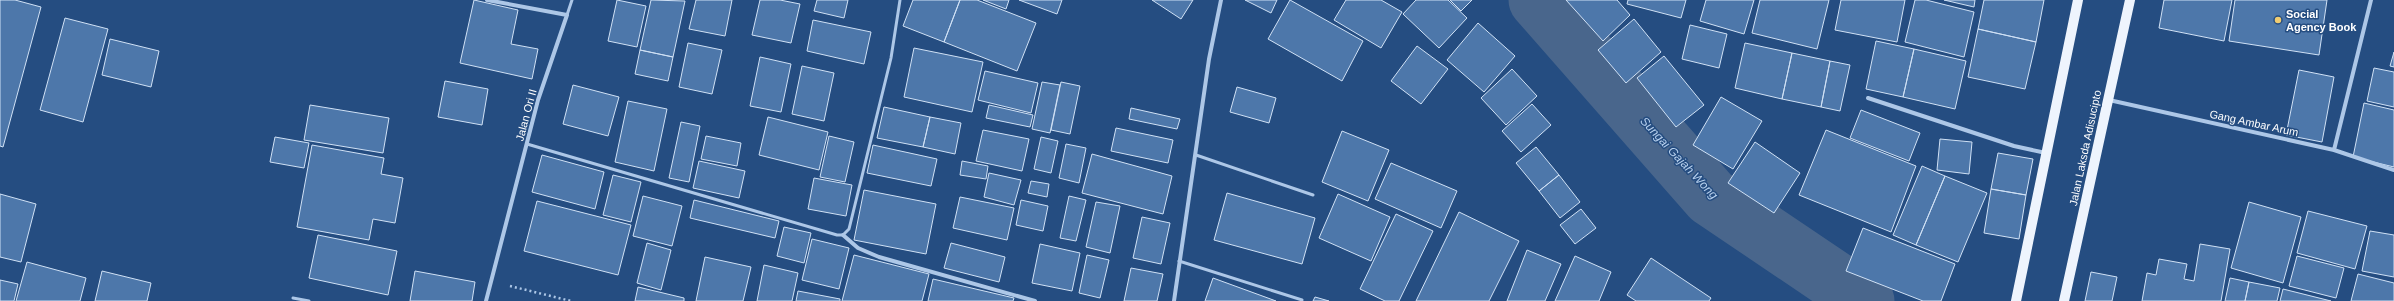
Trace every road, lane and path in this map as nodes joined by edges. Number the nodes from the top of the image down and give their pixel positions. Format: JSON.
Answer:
{"nodes":[{"id":1,"x":487,"y":0,"type":"edge"},
{"id":2,"x":572,"y":0,"type":"edge"},
{"id":3,"x":900,"y":0,"type":"edge"},
{"id":4,"x":1221,"y":0,"type":"edge"},
{"id":5,"x":2078,"y":0,"type":"edge"},
{"id":6,"x":2130,"y":0,"type":"edge"},
{"id":7,"x":2371,"y":0,"type":"edge"},
{"id":8,"x":567,"y":15,"type":"junction"},
{"id":9,"x":1868,"y":98,"type":"dead end"},
{"id":10,"x":2108,"y":100,"type":"junction"},
{"id":11,"x":527,"y":144,"type":"junction"},
{"id":12,"x":2334,"y":150,"type":"junction"},
{"id":13,"x":2046,"y":153,"type":"junction"},
{"id":14,"x":1196,"y":155,"type":"junction"},
{"id":15,"x":2394,"y":170,"type":"edge"},
{"id":16,"x":1313,"y":194,"type":"dead end"},
{"id":17,"x":843,"y":235,"type":"junction"},
{"id":18,"x":1179,"y":261,"type":"junction"},
{"id":19,"x":492,"y":281,"type":"junction"},
{"id":20,"x":292,"y":298,"type":"dead end"},
{"id":21,"x":1302,"y":300,"type":"edge"},
{"id":22,"x":309,"y":301,"type":"edge"},
{"id":23,"x":486,"y":301,"type":"edge"},
{"id":24,"x":571,"y":301,"type":"edge"},
{"id":25,"x":1035,"y":301,"type":"edge"},
{"id":26,"x":1174,"y":301,"type":"edge"},
{"id":27,"x":2016,"y":301,"type":"edge"},
{"id":28,"x":2064,"y":301,"type":"edge"}],
"edges":[{"from":1,"to":8,"type":"street"},
{"from":2,"to":8,"type":"lane"},
{"from":3,"to":17,"type":"lane"},
{"from":4,"to":14,"type":"street"},
{"from":5,"to":13,"type":"main road"},
{"from":6,"to":10,"type":"main road","name":"Jalan Laksda Adisucipto"},
{"from":7,"to":12,"type":"street"},
{"from":8,"to":11,"type":"street","name":"Jalan Ori II"},
{"from":9,"to":13,"type":"street"},
{"from":10,"to":12,"type":"street","name":"Gang Ambar Arum"},
{"from":10,"to":28,"type":"main road","name":"Jalan Laksda Adisucipto"},
{"from":11,"to":17,"type":"lane"},
{"from":11,"to":19,"type":"street","name":"Jalan Ori II"},
{"from":12,"to":15,"type":"street","name":"Gang Ambar Arum"},
{"from":13,"to":27,"type":"main road"},
{"from":14,"to":16,"type":"lane"},
{"from":14,"to":18,"type":"street"},
{"from":17,"to":25,"type":"street"},
{"from":18,"to":21,"type":"lane"},
{"from":18,"to":26,"type":"street"},
{"from":19,"to":23,"type":"street","name":"Jalan Ori II"},
{"from":19,"to":24,"type":"path"},
{"from":20,"to":22,"type":"lane"}]}
